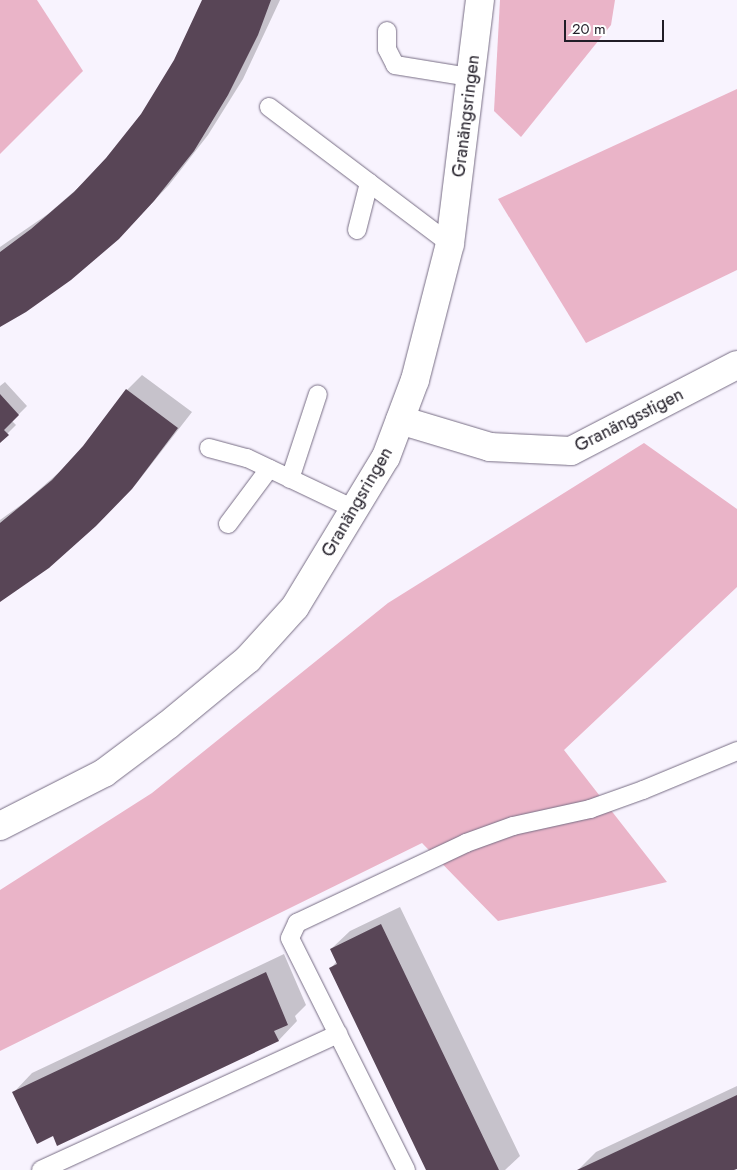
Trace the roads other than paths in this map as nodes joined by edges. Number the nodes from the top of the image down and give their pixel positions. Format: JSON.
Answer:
{"nodes":[{"id":1,"x":480,"y":0,"type":"edge"},
{"id":2,"x":387,"y":30,"type":"dead end"},
{"id":3,"x":470,"y":77,"type":"junction"},
{"id":4,"x":269,"y":106,"type":"dead end"},
{"id":5,"x":369,"y":183,"type":"junction"},
{"id":6,"x":357,"y":230,"type":"dead end"},
{"id":7,"x":450,"y":244,"type":"junction"},
{"id":8,"x":737,"y":365,"type":"edge"},
{"id":9,"x":318,"y":394,"type":"dead end"},
{"id":10,"x":400,"y":420,"type":"junction"},
{"id":11,"x":208,"y":448,"type":"dead end"},
{"id":12,"x":269,"y":469,"type":"junction"},
{"id":13,"x":290,"y":479,"type":"junction"},
{"id":14,"x":354,"y":509,"type":"junction"},
{"id":15,"x":228,"y":524,"type":"dead end"},
{"id":16,"x":737,"y":751,"type":"edge"},
{"id":17,"x":0,"y":826,"type":"edge"},
{"id":18,"x":338,"y":1034,"type":"junction"},
{"id":19,"x":41,"y":1170,"type":"edge"},
{"id":20,"x":406,"y":1170,"type":"edge"}],
"edges":[{"from":1,"to":3,"type":"street","name":"Granängsringen"},
{"from":2,"to":3,"type":"lane"},
{"from":3,"to":7,"type":"street","name":"Granängsringen"},
{"from":4,"to":5,"type":"lane"},
{"from":5,"to":6,"type":"lane"},
{"from":5,"to":7,"type":"lane"},
{"from":7,"to":10,"type":"street","name":"Granängsringen"},
{"from":8,"to":10,"type":"street","name":"Granängsstigen"},
{"from":9,"to":13,"type":"lane"},
{"from":10,"to":14,"type":"street","name":"Granängsringen"},
{"from":11,"to":12,"type":"lane"},
{"from":12,"to":13,"type":"lane"},
{"from":12,"to":15,"type":"lane"},
{"from":13,"to":14,"type":"lane"},
{"from":14,"to":17,"type":"street","name":"Granängsringen"},
{"from":16,"to":18,"type":"lane"},
{"from":18,"to":19,"type":"lane"},
{"from":18,"to":20,"type":"lane"}]}
